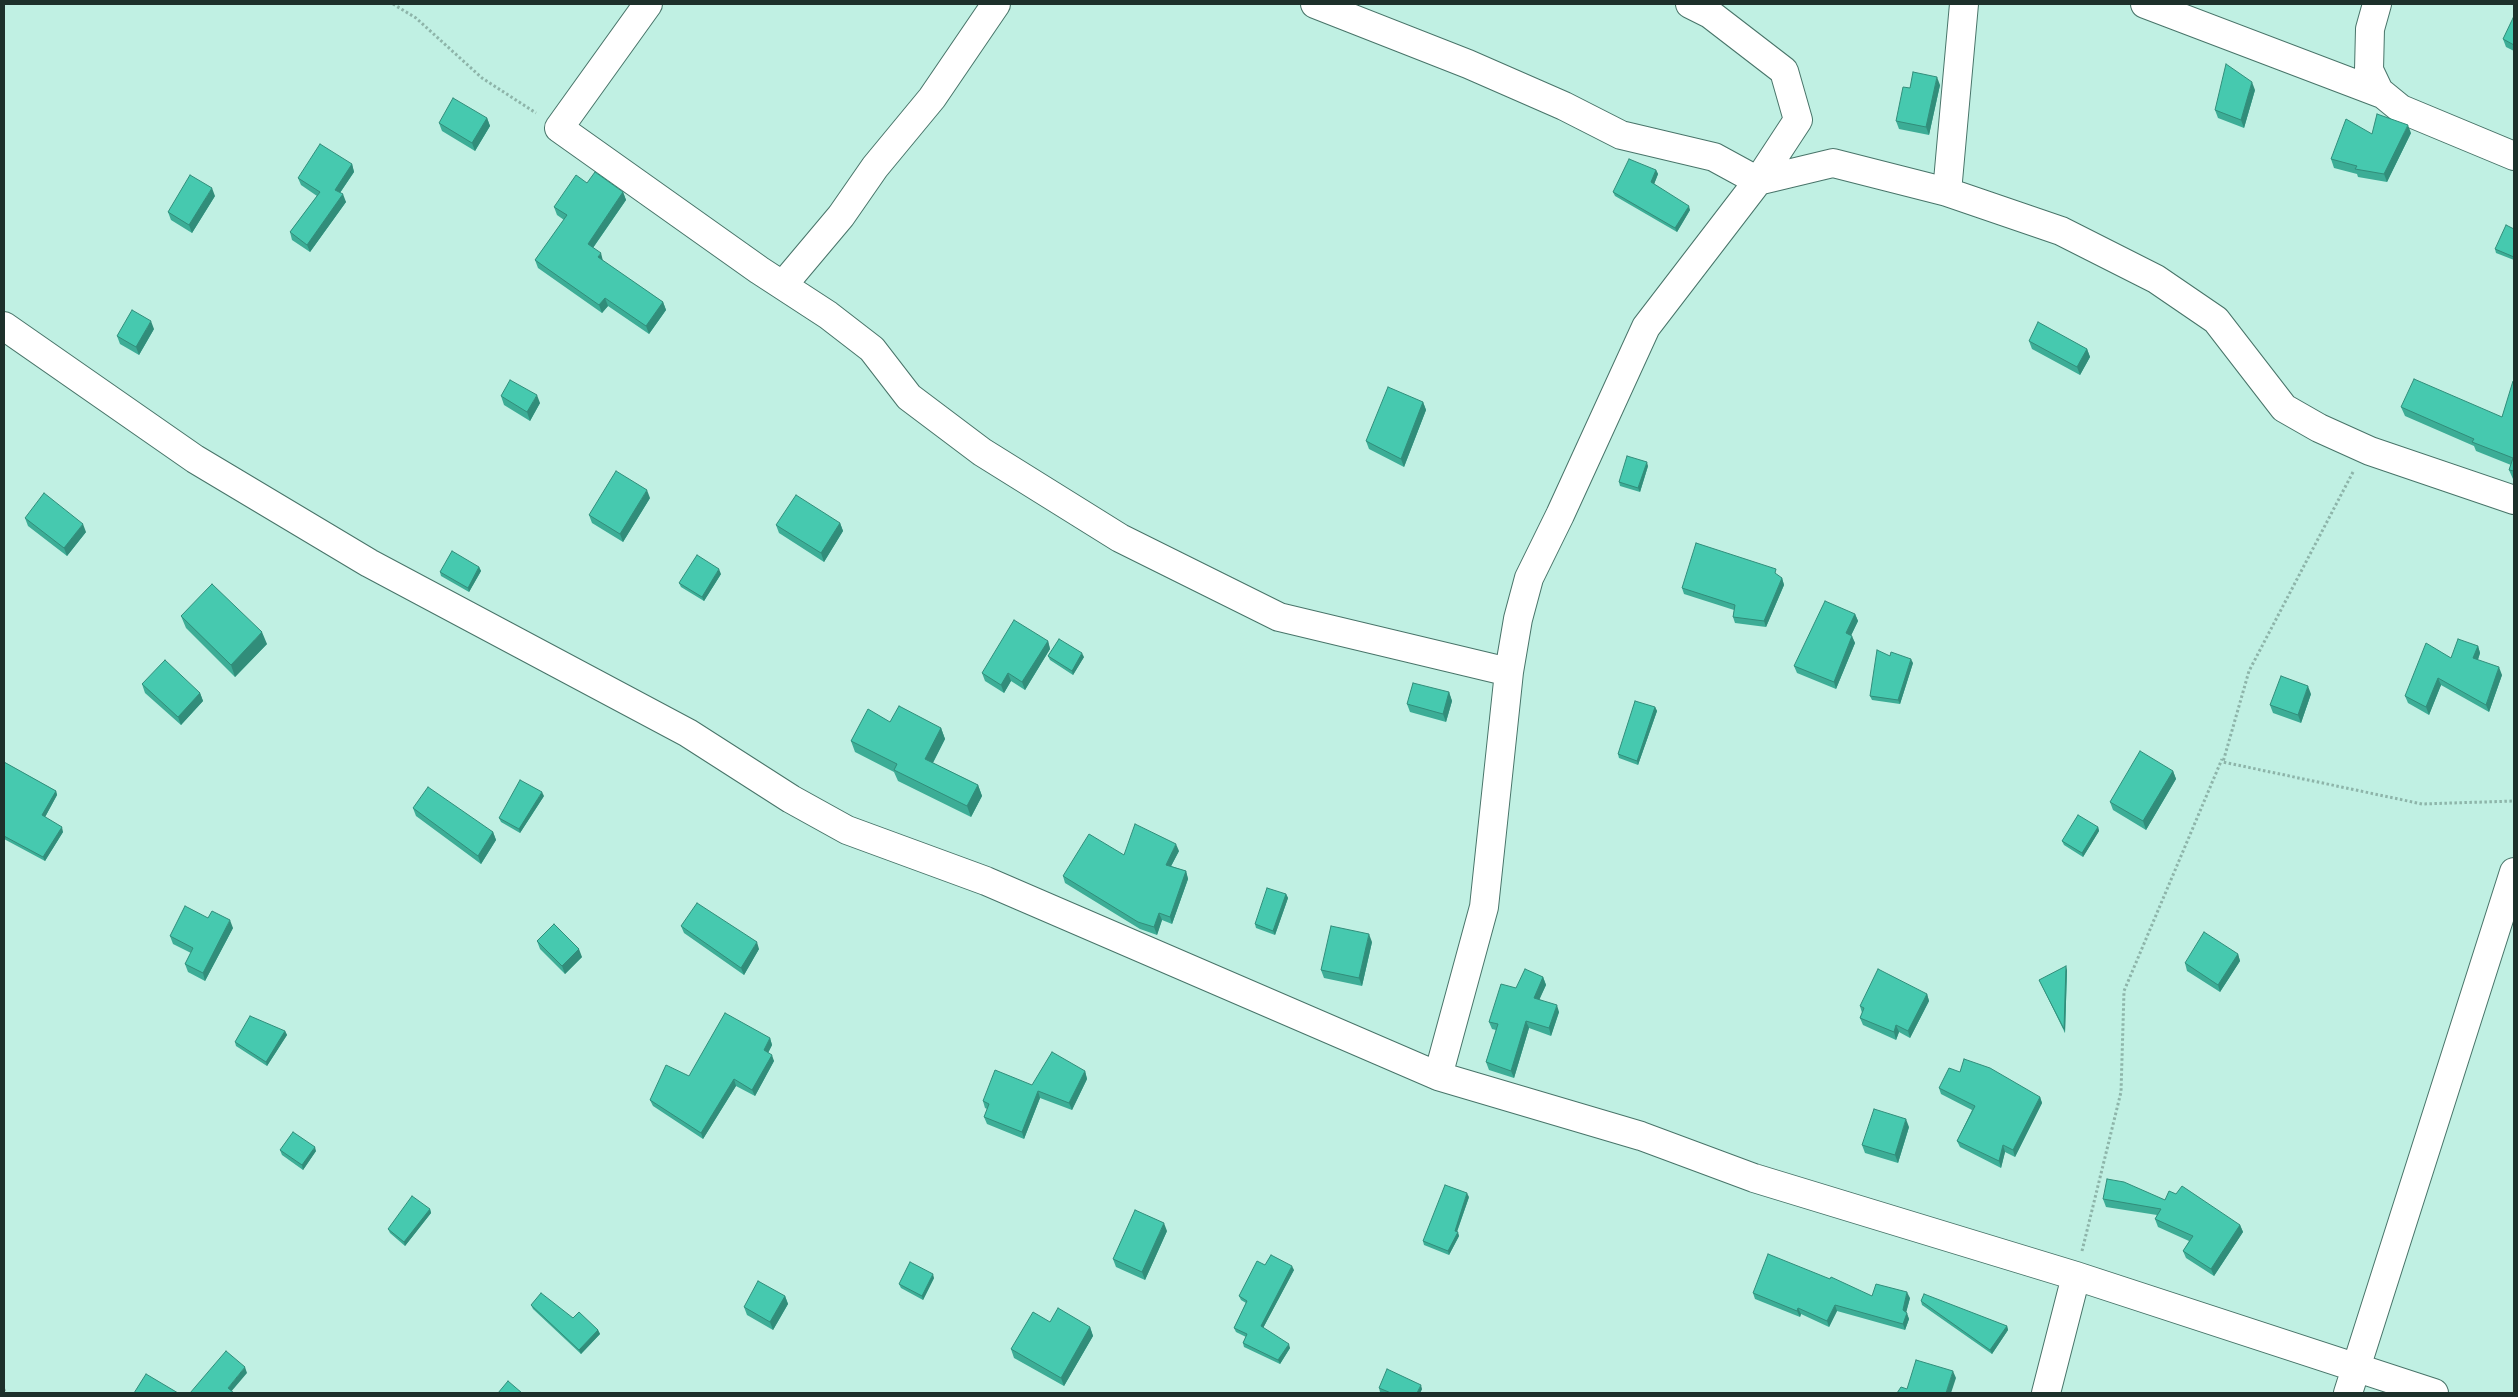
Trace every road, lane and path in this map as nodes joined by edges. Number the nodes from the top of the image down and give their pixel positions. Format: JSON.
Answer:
{"nodes":[{"id":1,"x":393,"y":4,"type":"edge"},
{"id":2,"x":648,"y":4,"type":"edge"},
{"id":3,"x":996,"y":4,"type":"edge"},
{"id":4,"x":1315,"y":4,"type":"edge"},
{"id":5,"x":1690,"y":4,"type":"edge"},
{"id":6,"x":1964,"y":4,"type":"edge"},
{"id":7,"x":2145,"y":4,"type":"edge"},
{"id":8,"x":2377,"y":4,"type":"edge"},
{"id":9,"x":2382,"y":94,"type":"junction"},
{"id":10,"x":560,"y":128,"type":"junction"},
{"id":11,"x":2514,"y":156,"type":"edge"},
{"id":12,"x":1758,"y":181,"type":"junction"},
{"id":13,"x":1947,"y":192,"type":"junction"},
{"id":14,"x":783,"y":285,"type":"junction"},
{"id":15,"x":4,"y":326,"type":"edge"},
{"id":16,"x":2364,"y":449,"type":"junction"},
{"id":17,"x":2514,"y":500,"type":"edge"},
{"id":18,"x":1509,"y":672,"type":"junction"},
{"id":19,"x":2226,"y":749,"type":"junction"},
{"id":20,"x":2514,"y":801,"type":"edge"},
{"id":21,"x":2514,"y":872,"type":"edge"},
{"id":22,"x":1438,"y":1076,"type":"junction"},
{"id":23,"x":2076,"y":1276,"type":"junction"},
{"id":24,"x":2356,"y":1366,"type":"junction"},
{"id":25,"x":4,"y":1388,"type":"edge"},
{"id":26,"x":6,"y":1393,"type":"edge"},
{"id":27,"x":2046,"y":1393,"type":"edge"},
{"id":28,"x":2348,"y":1393,"type":"edge"},
{"id":29,"x":2434,"y":1393,"type":"edge"}],
"edges":[{"from":1,"to":10,"type":"path"},
{"from":2,"to":10,"type":"street"},
{"from":3,"to":14,"type":"street"},
{"from":4,"to":12,"type":"street"},
{"from":5,"to":12,"type":"street"},
{"from":6,"to":13,"type":"street"},
{"from":7,"to":9,"type":"street"},
{"from":8,"to":9,"type":"street"},
{"from":9,"to":11,"type":"street"},
{"from":10,"to":14,"type":"street"},
{"from":12,"to":13,"type":"street"},
{"from":12,"to":18,"type":"street"},
{"from":13,"to":16,"type":"street"},
{"from":14,"to":18,"type":"street"},
{"from":15,"to":22,"type":"street"},
{"from":16,"to":17,"type":"street"},
{"from":16,"to":19,"type":"path"},
{"from":18,"to":22,"type":"street"},
{"from":19,"to":20,"type":"path"},
{"from":19,"to":23,"type":"path"},
{"from":21,"to":24,"type":"street"},
{"from":22,"to":23,"type":"street"},
{"from":23,"to":24,"type":"street"},
{"from":23,"to":27,"type":"street"},
{"from":24,"to":28,"type":"street"},
{"from":24,"to":29,"type":"street"},
{"from":25,"to":26,"type":"path"}]}
